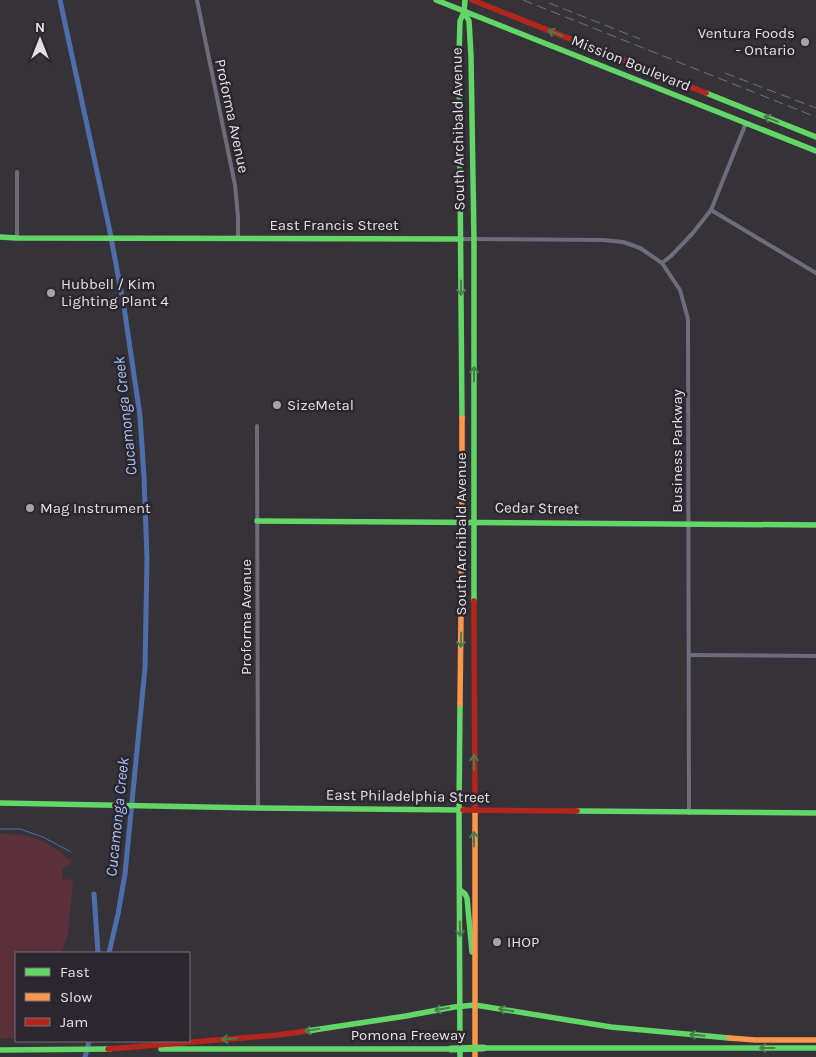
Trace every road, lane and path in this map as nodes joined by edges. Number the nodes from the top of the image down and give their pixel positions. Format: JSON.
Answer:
{"nodes":[{"id":1,"x":197,"y":0,"type":"edge"},
{"id":2,"x":436,"y":0,"type":"edge"},
{"id":3,"x":464,"y":0,"type":"edge"},
{"id":4,"x":472,"y":0,"type":"edge"},
{"id":5,"x":464,"y":12,"type":"junction"},
{"id":6,"x":490,"y":22,"type":"junction"},
{"id":7,"x":470,"y":32,"type":"junction"},
{"id":8,"x":746,"y":122,"type":"junction"},
{"id":9,"x":816,"y":137,"type":"edge"},
{"id":10,"x":816,"y":151,"type":"edge"},
{"id":11,"x":17,"y":172,"type":"dead end"},
{"id":12,"x":711,"y":210,"type":"junction"},
{"id":13,"x":0,"y":237,"type":"edge"},
{"id":14,"x":17,"y":238,"type":"junction"},
{"id":15,"x":238,"y":238,"type":"junction"},
{"id":16,"x":461,"y":239,"type":"junction"},
{"id":17,"x":474,"y":239,"type":"junction"},
{"id":18,"x":662,"y":263,"type":"junction"},
{"id":19,"x":816,"y":273,"type":"edge"},
{"id":20,"x":257,"y":426,"type":"dead end"},
{"id":21,"x":257,"y":522,"type":"junction"},
{"id":22,"x":462,"y":522,"type":"junction"},
{"id":23,"x":474,"y":522,"type":"junction"},
{"id":24,"x":689,"y":524,"type":"junction"},
{"id":25,"x":816,"y":525,"type":"edge"},
{"id":26,"x":689,"y":656,"type":"junction"},
{"id":27,"x":816,"y":656,"type":"edge"},
{"id":28,"x":0,"y":803,"type":"edge"},
{"id":29,"x":258,"y":808,"type":"junction"},
{"id":30,"x":459,"y":810,"type":"junction"},
{"id":31,"x":474,"y":810,"type":"junction"},
{"id":32,"x":689,"y":813,"type":"junction"},
{"id":33,"x":816,"y":813,"type":"edge"},
{"id":34,"x":460,"y":890,"type":"junction"},
{"id":35,"x":475,"y":967,"type":"junction"},
{"id":36,"x":475,"y":1005,"type":"junction"},
{"id":37,"x":460,"y":1006,"type":"junction"},
{"id":38,"x":816,"y":1040,"type":"edge"},
{"id":39,"x":816,"y":1048,"type":"edge"},
{"id":40,"x":108,"y":1049,"type":"junction"},
{"id":41,"x":0,"y":1050,"type":"edge"},
{"id":42,"x":460,"y":1057,"type":"edge"},
{"id":43,"x":475,"y":1057,"type":"edge"}],
"edges":[{"from":1,"to":15,"type":"street","name":"Proforma Avenue"},
{"from":2,"to":5,"type":"main road","name":"Mission Boulevard"},
{"from":3,"to":5,"type":"main road","name":"South Archibald Avenue"},
{"from":9,"to":4,"type":"main road","name":"Mission Boulevard","one_way":true},
{"from":5,"to":6,"type":"main road","name":"Mission Boulevard"},
{"from":5,"to":7,"type":"main road","name":"South Archibald Avenue"},
{"from":5,"to":16,"type":"main road","name":"South Archibald Avenue"},
{"from":6,"to":7,"type":"main road"},
{"from":6,"to":8,"type":"main road","name":"Mission Boulevard"},
{"from":7,"to":17,"type":"main road","name":"South Archibald Avenue"},
{"from":8,"to":10,"type":"main road","name":"Mission Boulevard"},
{"from":8,"to":12,"type":"street"},
{"from":11,"to":14,"type":"street"},
{"from":12,"to":18,"type":"street"},
{"from":12,"to":19,"type":"street"},
{"from":13,"to":14,"type":"main road","name":"East Francis Street"},
{"from":14,"to":15,"type":"main road","name":"East Francis Street"},
{"from":15,"to":16,"type":"main road","name":"East Francis Street"},
{"from":16,"to":17,"type":"street","name":"East Francis Street"},
{"from":16,"to":22,"type":"main road","name":"South Archibald Avenue","one_way":true},
{"from":17,"to":18,"type":"street","name":"East Francis Street"},
{"from":23,"to":17,"type":"main road","name":"South Archibald Avenue","one_way":true},
{"from":18,"to":24,"type":"street","name":"Business Parkway"},
{"from":20,"to":21,"type":"street","name":"Proforma Avenue"},
{"from":21,"to":22,"type":"main road","name":"Cedar Street"},
{"from":21,"to":29,"type":"street","name":"Proforma Avenue"},
{"from":22,"to":23,"type":"main road","name":"Cedar Street"},
{"from":22,"to":30,"type":"main road","name":"South Archibald Avenue","one_way":true},
{"from":23,"to":24,"type":"main road","name":"Cedar Street"},
{"from":31,"to":23,"type":"main road","name":"South Archibald Avenue","one_way":true},
{"from":24,"to":25,"type":"main road","name":"Cedar Street"},
{"from":24,"to":26,"type":"street","name":"Business Parkway"},
{"from":26,"to":27,"type":"street"},
{"from":26,"to":32,"type":"street","name":"Business Parkway"},
{"from":28,"to":29,"type":"main road","name":"East Philadelphia Street"},
{"from":29,"to":30,"type":"main road","name":"East Philadelphia Street"},
{"from":30,"to":31,"type":"main road","name":"East Philadelphia Street"},
{"from":30,"to":34,"type":"main road","name":"South Archibald Avenue"},
{"from":31,"to":32,"type":"main road","name":"East Philadelphia Street"},
{"from":35,"to":31,"type":"main road","name":"South Archibald Avenue","one_way":true},
{"from":32,"to":33,"type":"main road","name":"East Philadelphia Street"},
{"from":34,"to":35,"type":"main road"},
{"from":34,"to":37,"type":"main road","name":"South Archibald Avenue","one_way":true},
{"from":35,"to":36,"type":"main road","name":"South Archibald Avenue"},
{"from":36,"to":37,"type":"main road"},
{"from":38,"to":36,"type":"main road","one_way":true},
{"from":36,"to":43,"type":"main road","name":"South Archibald Avenue"},
{"from":37,"to":40,"type":"main road","one_way":true},
{"from":37,"to":42,"type":"main road","name":"South Archibald Avenue"},
{"from":39,"to":40,"type":"main road","name":"Pomona Freeway","one_way":true,"bridge":true},
{"from":40,"to":41,"type":"main road","name":"Pomona Freeway"}]}
